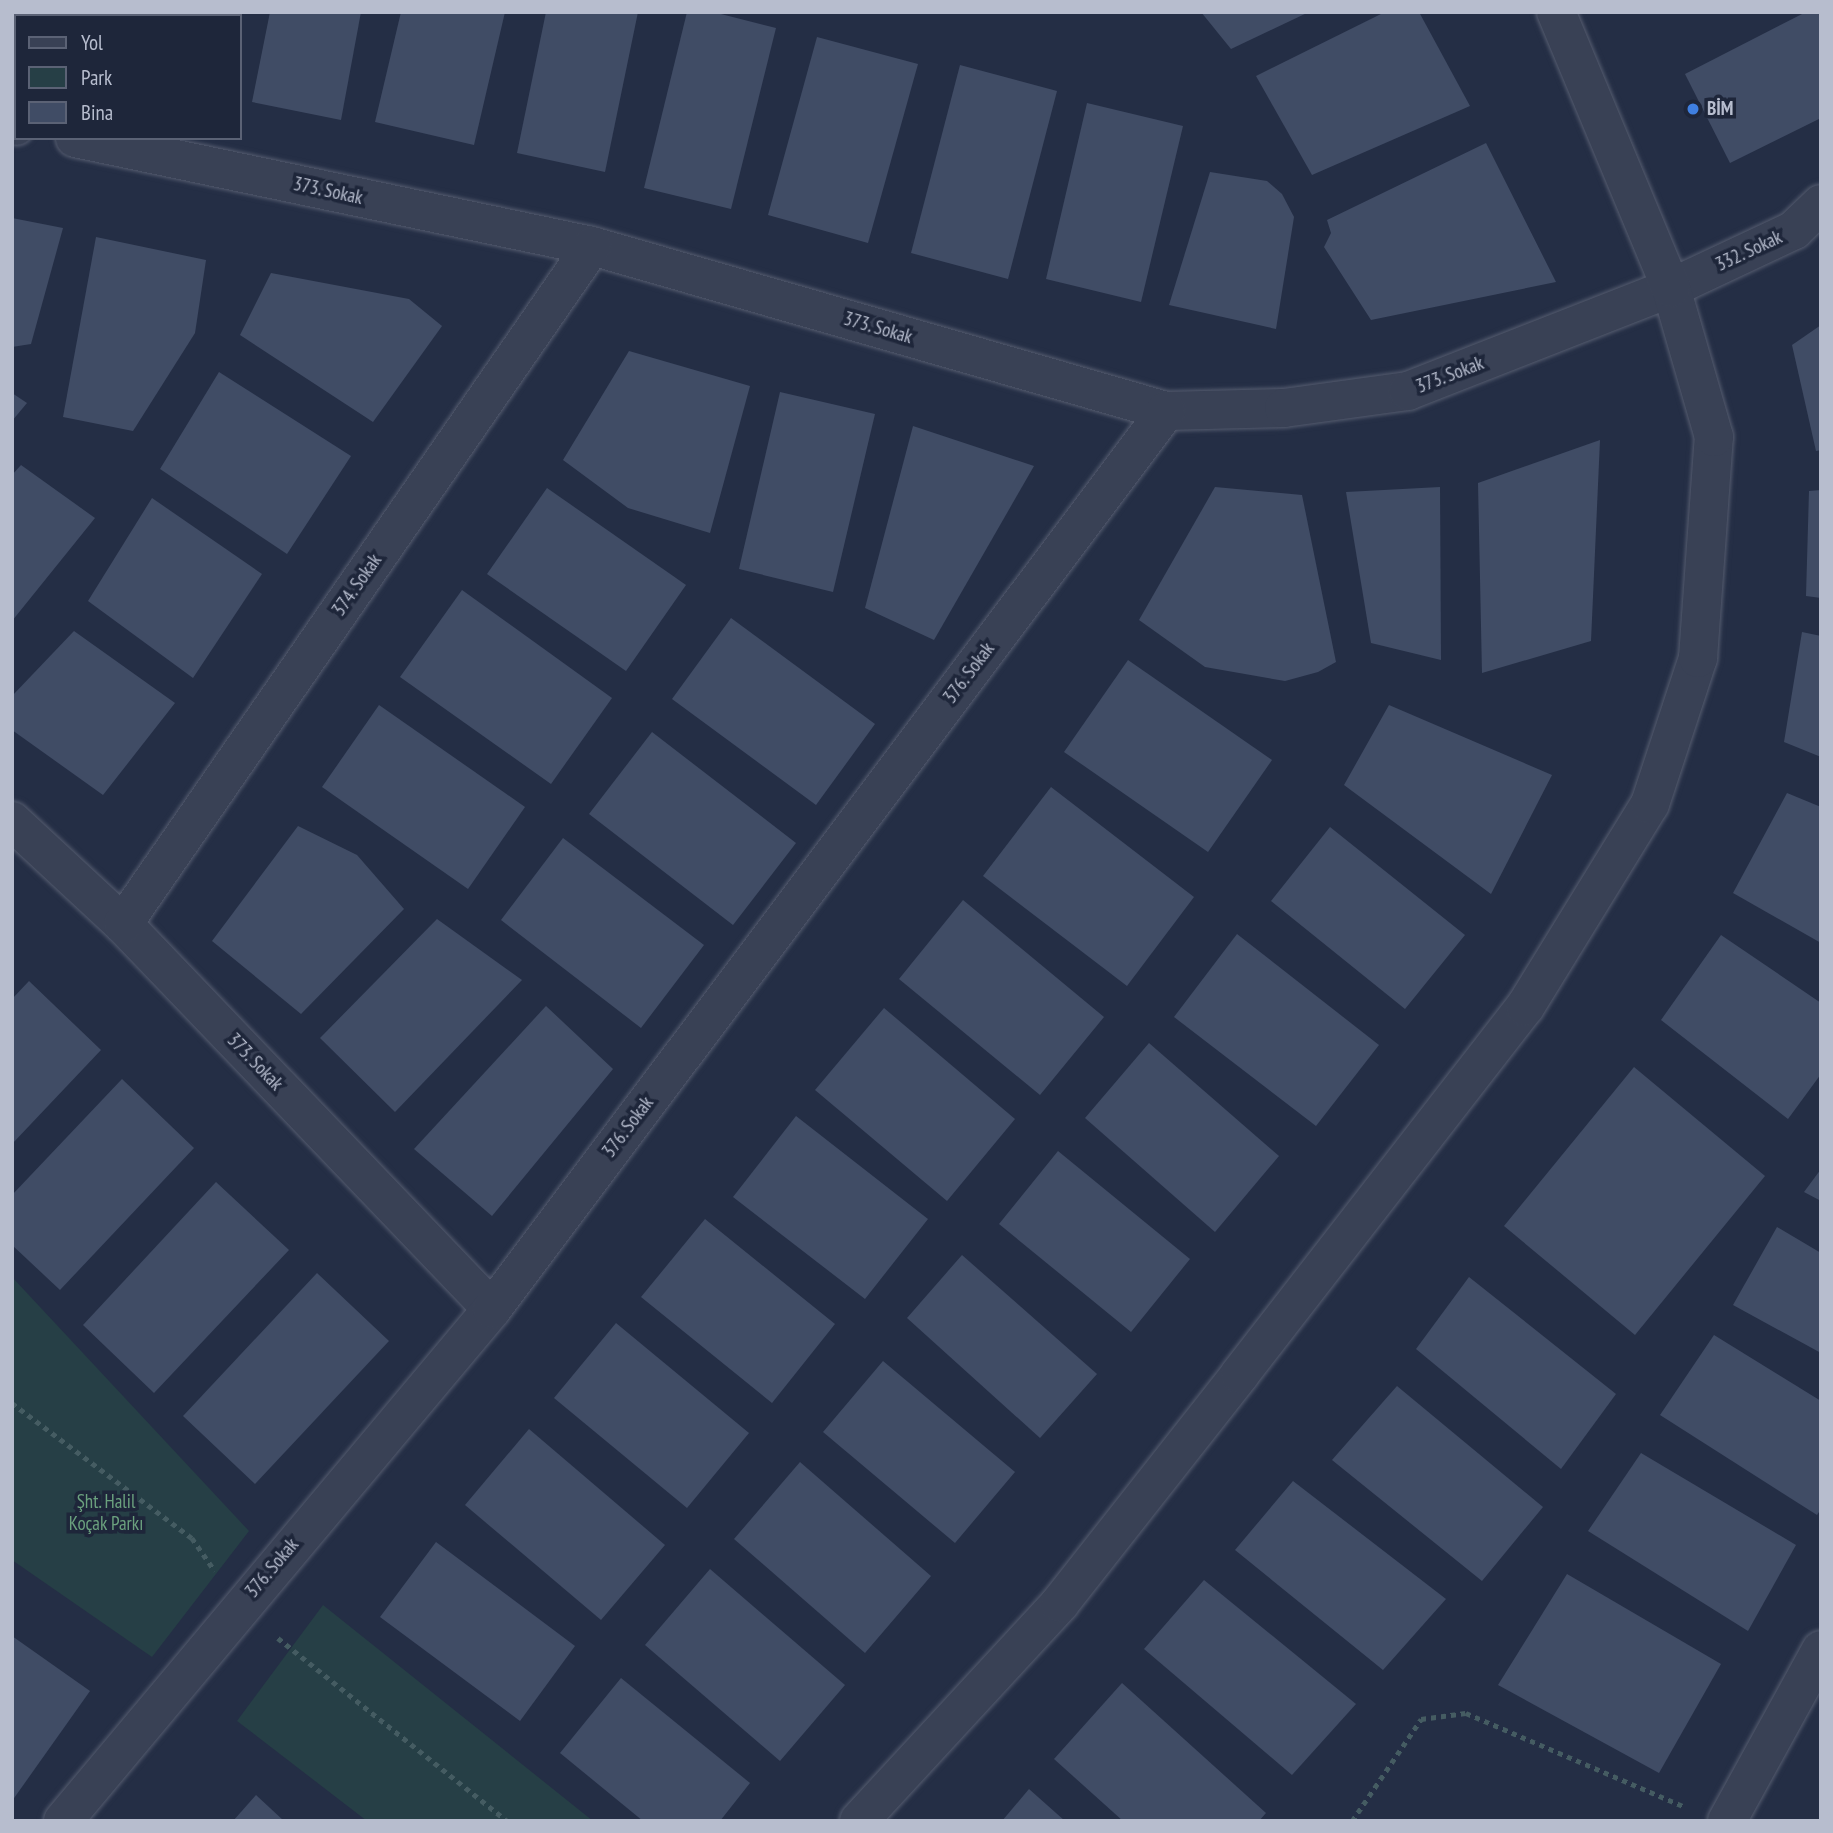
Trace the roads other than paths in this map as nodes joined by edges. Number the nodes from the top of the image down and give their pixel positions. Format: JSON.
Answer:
{"nodes":[{"id":1,"x":1556,"y":12,"type":"edge"},
{"id":2,"x":85,"y":140,"type":"edge"},
{"id":3,"x":1821,"y":204,"type":"edge"},
{"id":4,"x":592,"y":246,"type":"junction"},
{"id":5,"x":1671,"y":288,"type":"junction"},
{"id":6,"x":1166,"y":411,"type":"junction"},
{"id":7,"x":12,"y":821,"type":"edge"},
{"id":8,"x":123,"y":925,"type":"junction"},
{"id":9,"x":492,"y":1309,"type":"junction"},
{"id":10,"x":1821,"y":1650,"type":"edge"},
{"id":11,"x":1710,"y":1815,"type":"edge"},
{"id":12,"x":62,"y":1821,"type":"edge"},
{"id":13,"x":859,"y":1821,"type":"edge"}],
"edges":[{"from":1,"to":5,"type":"street"},
{"from":2,"to":4,"type":"street","name":"373. Sokak"},
{"from":3,"to":5,"type":"street","name":"332. Sokak"},
{"from":4,"to":6,"type":"street","name":"373. Sokak"},
{"from":4,"to":8,"type":"street","name":"374. Sokak"},
{"from":5,"to":6,"type":"street","name":"373. Sokak"},
{"from":5,"to":13,"type":"street"},
{"from":6,"to":9,"type":"street","name":"376. Sokak"},
{"from":7,"to":8,"type":"street","name":"373. Sokak"},
{"from":8,"to":9,"type":"street","name":"373. Sokak"},
{"from":9,"to":12,"type":"street","name":"376. Sokak"},
{"from":10,"to":11,"type":"street"}]}
